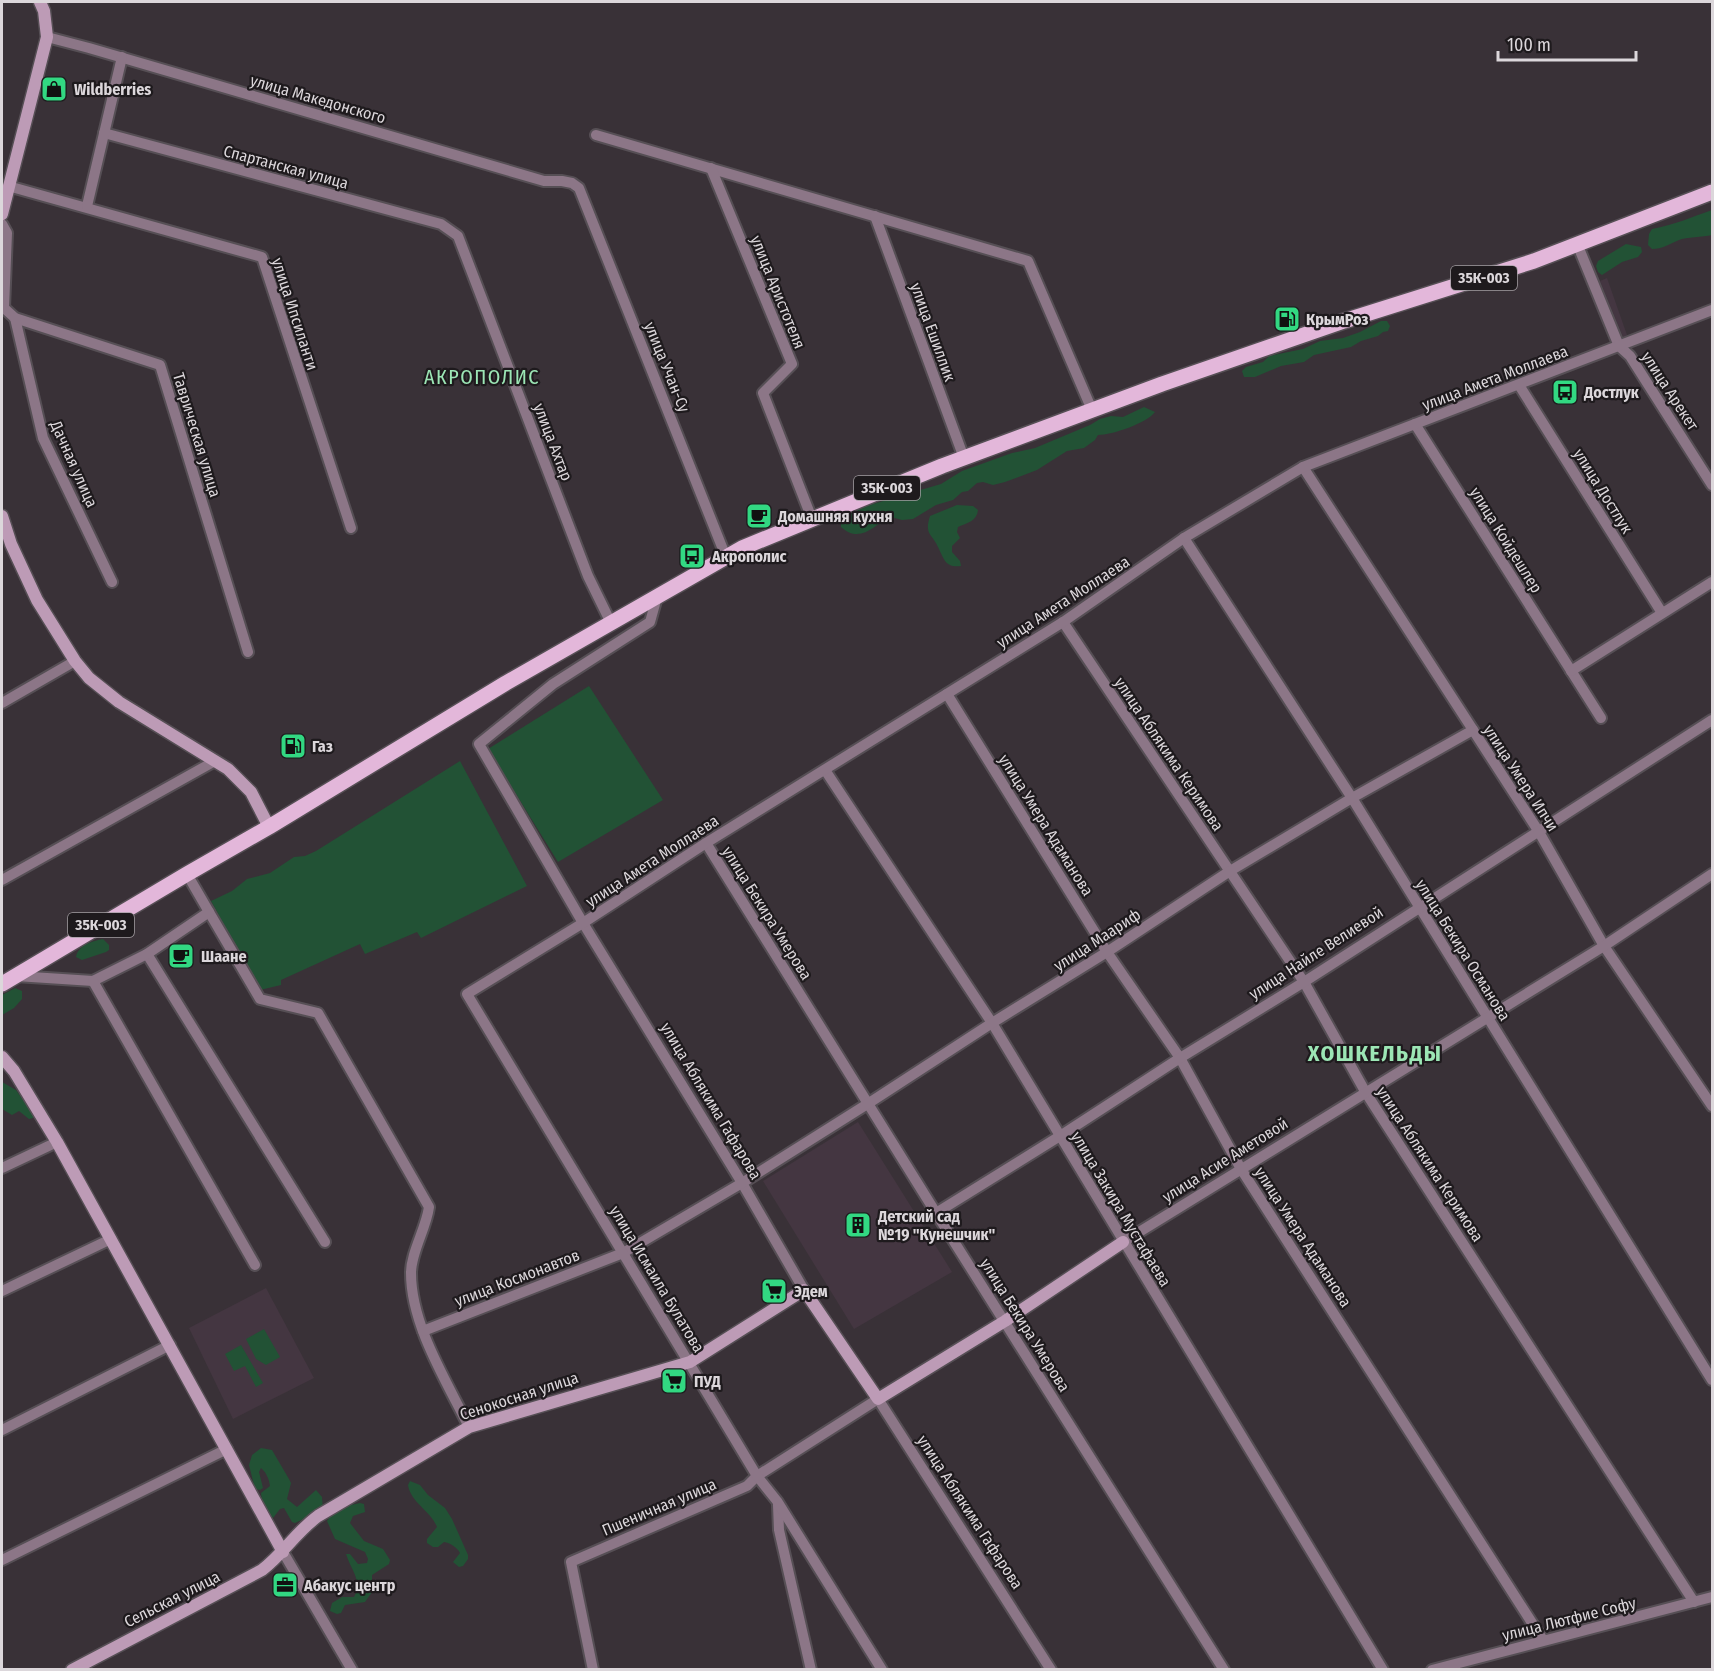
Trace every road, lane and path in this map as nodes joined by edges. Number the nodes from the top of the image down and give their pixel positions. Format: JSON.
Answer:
{"nodes":[{"id":1,"x":40,"y":2,"type":"edge"},
{"id":2,"x":47,"y":37,"type":"junction"},
{"id":3,"x":122,"y":57,"type":"junction"},
{"id":4,"x":104,"y":133,"type":"junction"},
{"id":5,"x":596,"y":135,"type":"dead end"},
{"id":6,"x":711,"y":168,"type":"junction"},
{"id":7,"x":8,"y":186,"type":"junction"},
{"id":8,"x":579,"y":188,"type":"joint"},
{"id":9,"x":1713,"y":192,"type":"edge"},
{"id":10,"x":87,"y":206,"type":"junction"},
{"id":11,"x":2,"y":214,"type":"edge"},
{"id":12,"x":875,"y":216,"type":"junction"},
{"id":13,"x":2,"y":224,"type":"edge"},
{"id":14,"x":458,"y":236,"type":"joint"},
{"id":15,"x":1578,"y":246,"type":"junction"},
{"id":16,"x":1713,"y":310,"type":"edge"},
{"id":17,"x":15,"y":318,"type":"junction"},
{"id":18,"x":1619,"y":346,"type":"junction"},
{"id":19,"x":1519,"y":385,"type":"junction"},
{"id":20,"x":1092,"y":410,"type":"junction"},
{"id":21,"x":1415,"y":424,"type":"junction"},
{"id":22,"x":964,"y":458,"type":"junction"},
{"id":23,"x":1303,"y":466,"type":"junction"},
{"id":24,"x":1713,"y":485,"type":"edge"},
{"id":25,"x":2,"y":516,"type":"edge"},
{"id":26,"x":812,"y":519,"type":"junction"},
{"id":27,"x":351,"y":528,"type":"dead end"},
{"id":28,"x":1184,"y":538,"type":"junction"},
{"id":29,"x":6,"y":547,"type":"edge"},
{"id":30,"x":726,"y":557,"type":"junction"},
{"id":31,"x":112,"y":582,"type":"dead end"},
{"id":32,"x":1713,"y":582,"type":"edge"},
{"id":33,"x":657,"y":597,"type":"junction"},
{"id":34,"x":1662,"y":613,"type":"junction"},
{"id":35,"x":1063,"y":622,"type":"junction"},
{"id":36,"x":611,"y":623,"type":"junction"},
{"id":37,"x":248,"y":652,"type":"dead end"},
{"id":38,"x":75,"y":661,"type":"junction"},
{"id":39,"x":1571,"y":671,"type":"junction"},
{"id":40,"x":947,"y":694,"type":"junction"},
{"id":41,"x":2,"y":703,"type":"edge"},
{"id":42,"x":1601,"y":718,"type":"dead end"},
{"id":43,"x":1713,"y":720,"type":"edge"},
{"id":44,"x":1473,"y":730,"type":"junction"},
{"id":45,"x":215,"y":761,"type":"junction"},
{"id":46,"x":825,"y":770,"type":"junction"},
{"id":47,"x":1352,"y":798,"type":"junction"},
{"id":48,"x":269,"y":827,"type":"junction"},
{"id":49,"x":1539,"y":832,"type":"junction"},
{"id":50,"x":706,"y":843,"type":"junction"},
{"id":51,"x":1230,"y":871,"type":"junction"},
{"id":52,"x":187,"y":874,"type":"junction"},
{"id":53,"x":1713,"y":874,"type":"edge"},
{"id":54,"x":2,"y":880,"type":"edge"},
{"id":55,"x":1419,"y":907,"type":"junction"},
{"id":56,"x":209,"y":912,"type":"junction"},
{"id":57,"x":583,"y":923,"type":"junction"},
{"id":58,"x":1604,"y":946,"type":"junction"},
{"id":59,"x":1107,"y":952,"type":"junction"},
{"id":60,"x":147,"y":954,"type":"junction"},
{"id":61,"x":16,"y":976,"type":"junction"},
{"id":62,"x":93,"y":981,"type":"junction"},
{"id":63,"x":1304,"y":982,"type":"junction"},
{"id":64,"x":2,"y":984,"type":"edge"},
{"id":65,"x":467,"y":994,"type":"joint"},
{"id":66,"x":1487,"y":1018,"type":"junction"},
{"id":67,"x":992,"y":1023,"type":"junction"},
{"id":68,"x":2,"y":1057,"type":"edge"},
{"id":69,"x":1179,"y":1058,"type":"junction"},
{"id":70,"x":1366,"y":1093,"type":"junction"},
{"id":71,"x":869,"y":1103,"type":"junction"},
{"id":72,"x":1713,"y":1106,"type":"edge"},
{"id":73,"x":1060,"y":1136,"type":"junction"},
{"id":74,"x":57,"y":1142,"type":"junction"},
{"id":75,"x":2,"y":1168,"type":"edge"},
{"id":76,"x":1241,"y":1169,"type":"junction"},
{"id":77,"x":742,"y":1183,"type":"junction"},
{"id":78,"x":936,"y":1213,"type":"junction"},
{"id":79,"x":111,"y":1239,"type":"junction"},
{"id":80,"x":325,"y":1242,"type":"dead end"},
{"id":81,"x":1123,"y":1242,"type":"junction"},
{"id":82,"x":623,"y":1253,"type":"junction"},
{"id":83,"x":255,"y":1265,"type":"dead end"},
{"id":84,"x":804,"y":1290,"type":"junction"},
{"id":85,"x":2,"y":1291,"type":"edge"},
{"id":86,"x":1005,"y":1321,"type":"junction"},
{"id":87,"x":423,"y":1331,"type":"junction"},
{"id":88,"x":170,"y":1345,"type":"junction"},
{"id":89,"x":690,"y":1362,"type":"junction"},
{"id":90,"x":1713,"y":1380,"type":"edge"},
{"id":91,"x":878,"y":1400,"type":"junction"},
{"id":92,"x":469,"y":1426,"type":"junction"},
{"id":93,"x":2,"y":1430,"type":"edge"},
{"id":94,"x":227,"y":1449,"type":"junction"},
{"id":95,"x":757,"y":1476,"type":"junction"},
{"id":96,"x":777,"y":1501,"type":"junction"},
{"id":97,"x":283,"y":1552,"type":"junction"},
{"id":98,"x":2,"y":1560,"type":"edge"},
{"id":99,"x":1713,"y":1597,"type":"edge"},
{"id":100,"x":1694,"y":1602,"type":"junction"},
{"id":101,"x":1544,"y":1640,"type":"junction"},
{"id":102,"x":72,"y":1670,"type":"edge"},
{"id":103,"x":352,"y":1670,"type":"edge"},
{"id":104,"x":593,"y":1670,"type":"edge"},
{"id":105,"x":811,"y":1670,"type":"edge"},
{"id":106,"x":882,"y":1670,"type":"edge"},
{"id":107,"x":1051,"y":1670,"type":"edge"},
{"id":108,"x":1224,"y":1670,"type":"edge"},
{"id":109,"x":1383,"y":1670,"type":"edge"},
{"id":110,"x":1432,"y":1670,"type":"edge"}],
"edges":[{"from":1,"to":2,"type":"main road"},
{"from":2,"to":3,"type":"street","name":"улица Македонского"},
{"from":2,"to":7,"type":"main road"},
{"from":3,"to":4,"type":"street"},
{"from":3,"to":8,"type":"street","name":"улица Македонского"},
{"from":4,"to":10,"type":"street"},
{"from":4,"to":14,"type":"street","name":"Спартанская улица"},
{"from":5,"to":6,"type":"street"},
{"from":6,"to":12,"type":"street"},
{"from":6,"to":26,"type":"street","name":"улица Аристотеля"},
{"from":7,"to":10,"type":"street","name":"улица Ипсиланти"},
{"from":7,"to":11,"type":"main road"},
{"from":8,"to":30,"type":"street","name":"улица Учан-Су"},
{"from":9,"to":15,"type":"main road","number":"35К-003"},
{"from":10,"to":27,"type":"street","name":"улица Ипсиланти"},
{"from":12,"to":20,"type":"street"},
{"from":12,"to":22,"type":"street","name":"улица Ешиллик"},
{"from":13,"to":17,"type":"street"},
{"from":14,"to":36,"type":"street","name":"улица Ахтар"},
{"from":15,"to":18,"type":"street","name":"улица Арекет"},
{"from":15,"to":20,"type":"main road","number":"35К-003"},
{"from":16,"to":18,"type":"street","name":"улица Амета Моллаева"},
{"from":17,"to":31,"type":"street","name":"Дачная улица"},
{"from":17,"to":37,"type":"street","name":"Таврическая улица"},
{"from":18,"to":19,"type":"street","name":"улица Амета Моллаева"},
{"from":18,"to":24,"type":"street","name":"улица Арекет"},
{"from":19,"to":21,"type":"street","name":"улица Амета Моллаева"},
{"from":19,"to":34,"type":"street","name":"улица Достлук"},
{"from":20,"to":22,"type":"main road","number":"35К-003"},
{"from":21,"to":23,"type":"street","name":"улица Амета Моллаева"},
{"from":21,"to":39,"type":"street","name":"улица Койдешлер"},
{"from":22,"to":26,"type":"main road","number":"35К-003"},
{"from":23,"to":28,"type":"street","name":"улица Амета Моллаева"},
{"from":23,"to":44,"type":"street","name":"улица Умера Ипчи"},
{"from":25,"to":29,"type":"main road"},
{"from":26,"to":30,"type":"main road","number":"35К-003"},
{"from":28,"to":35,"type":"street","name":"улица Амета Моллаева"},
{"from":28,"to":47,"type":"street","name":"улица Бекира Османова"},
{"from":29,"to":38,"type":"main road"},
{"from":30,"to":33,"type":"main road","number":"35К-003"},
{"from":32,"to":34,"type":"street"},
{"from":33,"to":36,"type":"main road","number":"35К-003"},
{"from":33,"to":57,"type":"street","name":"улица Аблякима Гафарова"},
{"from":34,"to":39,"type":"street"},
{"from":35,"to":40,"type":"street","name":"улица Амета Моллаева"},
{"from":35,"to":51,"type":"street","name":"улица Аблякима Керимова"},
{"from":36,"to":48,"type":"main road","number":"35К-003"},
{"from":38,"to":41,"type":"street"},
{"from":38,"to":45,"type":"main road"},
{"from":39,"to":42,"type":"street","name":"улица Койдешлер"},
{"from":40,"to":46,"type":"street","name":"улица Амета Моллаева"},
{"from":40,"to":59,"type":"street","name":"улица Умера Адаманова"},
{"from":43,"to":49,"type":"street","name":"улица Найле Велиевой"},
{"from":44,"to":47,"type":"street","name":"улица Маариф"},
{"from":44,"to":49,"type":"street","name":"улица Умера Ипчи"},
{"from":45,"to":48,"type":"main road"},
{"from":45,"to":54,"type":"street"},
{"from":46,"to":50,"type":"street","name":"улица Амета Моллаева"},
{"from":46,"to":67,"type":"street","name":"улица Закира Мустафаева"},
{"from":47,"to":51,"type":"street","name":"улица Маариф"},
{"from":47,"to":55,"type":"street","name":"улица Бекира Османова"},
{"from":48,"to":52,"type":"main road","number":"35К-003"},
{"from":49,"to":55,"type":"street","name":"улица Найле Велиевой"},
{"from":49,"to":58,"type":"street","name":"улица Умера Ипчи"},
{"from":50,"to":57,"type":"street","name":"улица Амета Моллаева"},
{"from":50,"to":71,"type":"street","name":"улица Бекира Умерова"},
{"from":51,"to":59,"type":"street","name":"улица Маариф"},
{"from":51,"to":63,"type":"street","name":"улица Аблякима Керимова"},
{"from":52,"to":56,"type":"street"},
{"from":52,"to":61,"type":"main road","number":"35К-003"},
{"from":53,"to":58,"type":"street","name":"улица Асие Аметовой"},
{"from":55,"to":63,"type":"street","name":"улица Найле Велиевой"},
{"from":55,"to":66,"type":"street","name":"улица Бекира Османова"},
{"from":56,"to":60,"type":"street"},
{"from":56,"to":87,"type":"street"},
{"from":57,"to":65,"type":"street","name":"улица Амета Моллаева"},
{"from":57,"to":77,"type":"street","name":"улица Аблякима Гафарова"},
{"from":58,"to":66,"type":"street","name":"улица Асие Аметовой"},
{"from":58,"to":72,"type":"street","name":"улица Умера Ипчи"},
{"from":59,"to":67,"type":"street","name":"улица Маариф"},
{"from":59,"to":69,"type":"street","name":"улица Умера Адаманова"},
{"from":60,"to":62,"type":"street"},
{"from":60,"to":80,"type":"street"},
{"from":61,"to":62,"type":"street"},
{"from":61,"to":64,"type":"main road","number":"35К-003"},
{"from":62,"to":83,"type":"street"},
{"from":63,"to":69,"type":"street","name":"улица Найле Велиевой"},
{"from":63,"to":70,"type":"street","name":"улица Аблякима Керимова"},
{"from":65,"to":82,"type":"street","name":"улица Исмаила Булатова"},
{"from":66,"to":70,"type":"street","name":"улица Асие Аметовой"},
{"from":66,"to":90,"type":"street","name":"улица Бекира Османова"},
{"from":67,"to":71,"type":"street","name":"улица Маариф"},
{"from":67,"to":73,"type":"street","name":"улица Закира Мустафаева"},
{"from":68,"to":74,"type":"main road"},
{"from":69,"to":73,"type":"street","name":"улица Найле Велиевой"},
{"from":69,"to":76,"type":"street","name":"улица Умера Адаманова"},
{"from":70,"to":76,"type":"street","name":"улица Асие Аметовой"},
{"from":70,"to":100,"type":"street","name":"улица Аблякима Керимова"},
{"from":71,"to":77,"type":"street","name":"улица Маариф"},
{"from":71,"to":78,"type":"street","name":"улица Бекира Умерова"},
{"from":73,"to":78,"type":"street","name":"улица Найле Велиевой"},
{"from":73,"to":81,"type":"street","name":"улица Закира Мустафаева"},
{"from":74,"to":75,"type":"street"},
{"from":74,"to":79,"type":"main road"},
{"from":76,"to":81,"type":"street","name":"улица Асие Аметовой"},
{"from":76,"to":101,"type":"street","name":"улица Умера Адаманова"},
{"from":77,"to":82,"type":"street","name":"улица Космонавтов"},
{"from":77,"to":84,"type":"street","name":"улица Аблякима Гафарова"},
{"from":78,"to":86,"type":"street","name":"улица Бекира Умерова"},
{"from":79,"to":85,"type":"street"},
{"from":79,"to":88,"type":"main road"},
{"from":81,"to":86,"type":"main road","name":"улица Асие Аметовой"},
{"from":81,"to":109,"type":"street","name":"улица Закира Мустафаева"},
{"from":82,"to":87,"type":"street","name":"улица Космонавтов"},
{"from":82,"to":89,"type":"street","name":"улица Исмаила Булатова"},
{"from":84,"to":89,"type":"main road"},
{"from":84,"to":91,"type":"main road","name":"улица Аблякима Гафарова"},
{"from":86,"to":91,"type":"main road","name":"улица Асие Аметовой"},
{"from":86,"to":108,"type":"street","name":"улица Бекира Умерова"},
{"from":87,"to":92,"type":"street"},
{"from":88,"to":93,"type":"street"},
{"from":88,"to":94,"type":"main road"},
{"from":89,"to":92,"type":"main road","name":"Сенокосная улица"},
{"from":89,"to":95,"type":"street","name":"улица Исмаила Булатова"},
{"from":91,"to":95,"type":"street","name":"улица Асие Аметовой"},
{"from":91,"to":107,"type":"street","name":"улица Аблякима Гафарова"},
{"from":92,"to":97,"type":"main road","name":"Сенокосная улица"},
{"from":94,"to":97,"type":"main road"},
{"from":94,"to":98,"type":"street"},
{"from":95,"to":96,"type":"street","name":"улица Исмаила Булатова"},
{"from":95,"to":104,"type":"street","name":"Пшеничная улица"},
{"from":96,"to":105,"type":"street"},
{"from":96,"to":106,"type":"street","name":"улица Исмаила Булатова"},
{"from":97,"to":102,"type":"main road","name":"Сельская улица"},
{"from":97,"to":103,"type":"street"},
{"from":99,"to":100,"type":"street","name":"улица Лютфие Софу"},
{"from":100,"to":101,"type":"street","name":"улица Лютфие Софу"},
{"from":101,"to":110,"type":"street","name":"улица Лютфие Софу"}]}
